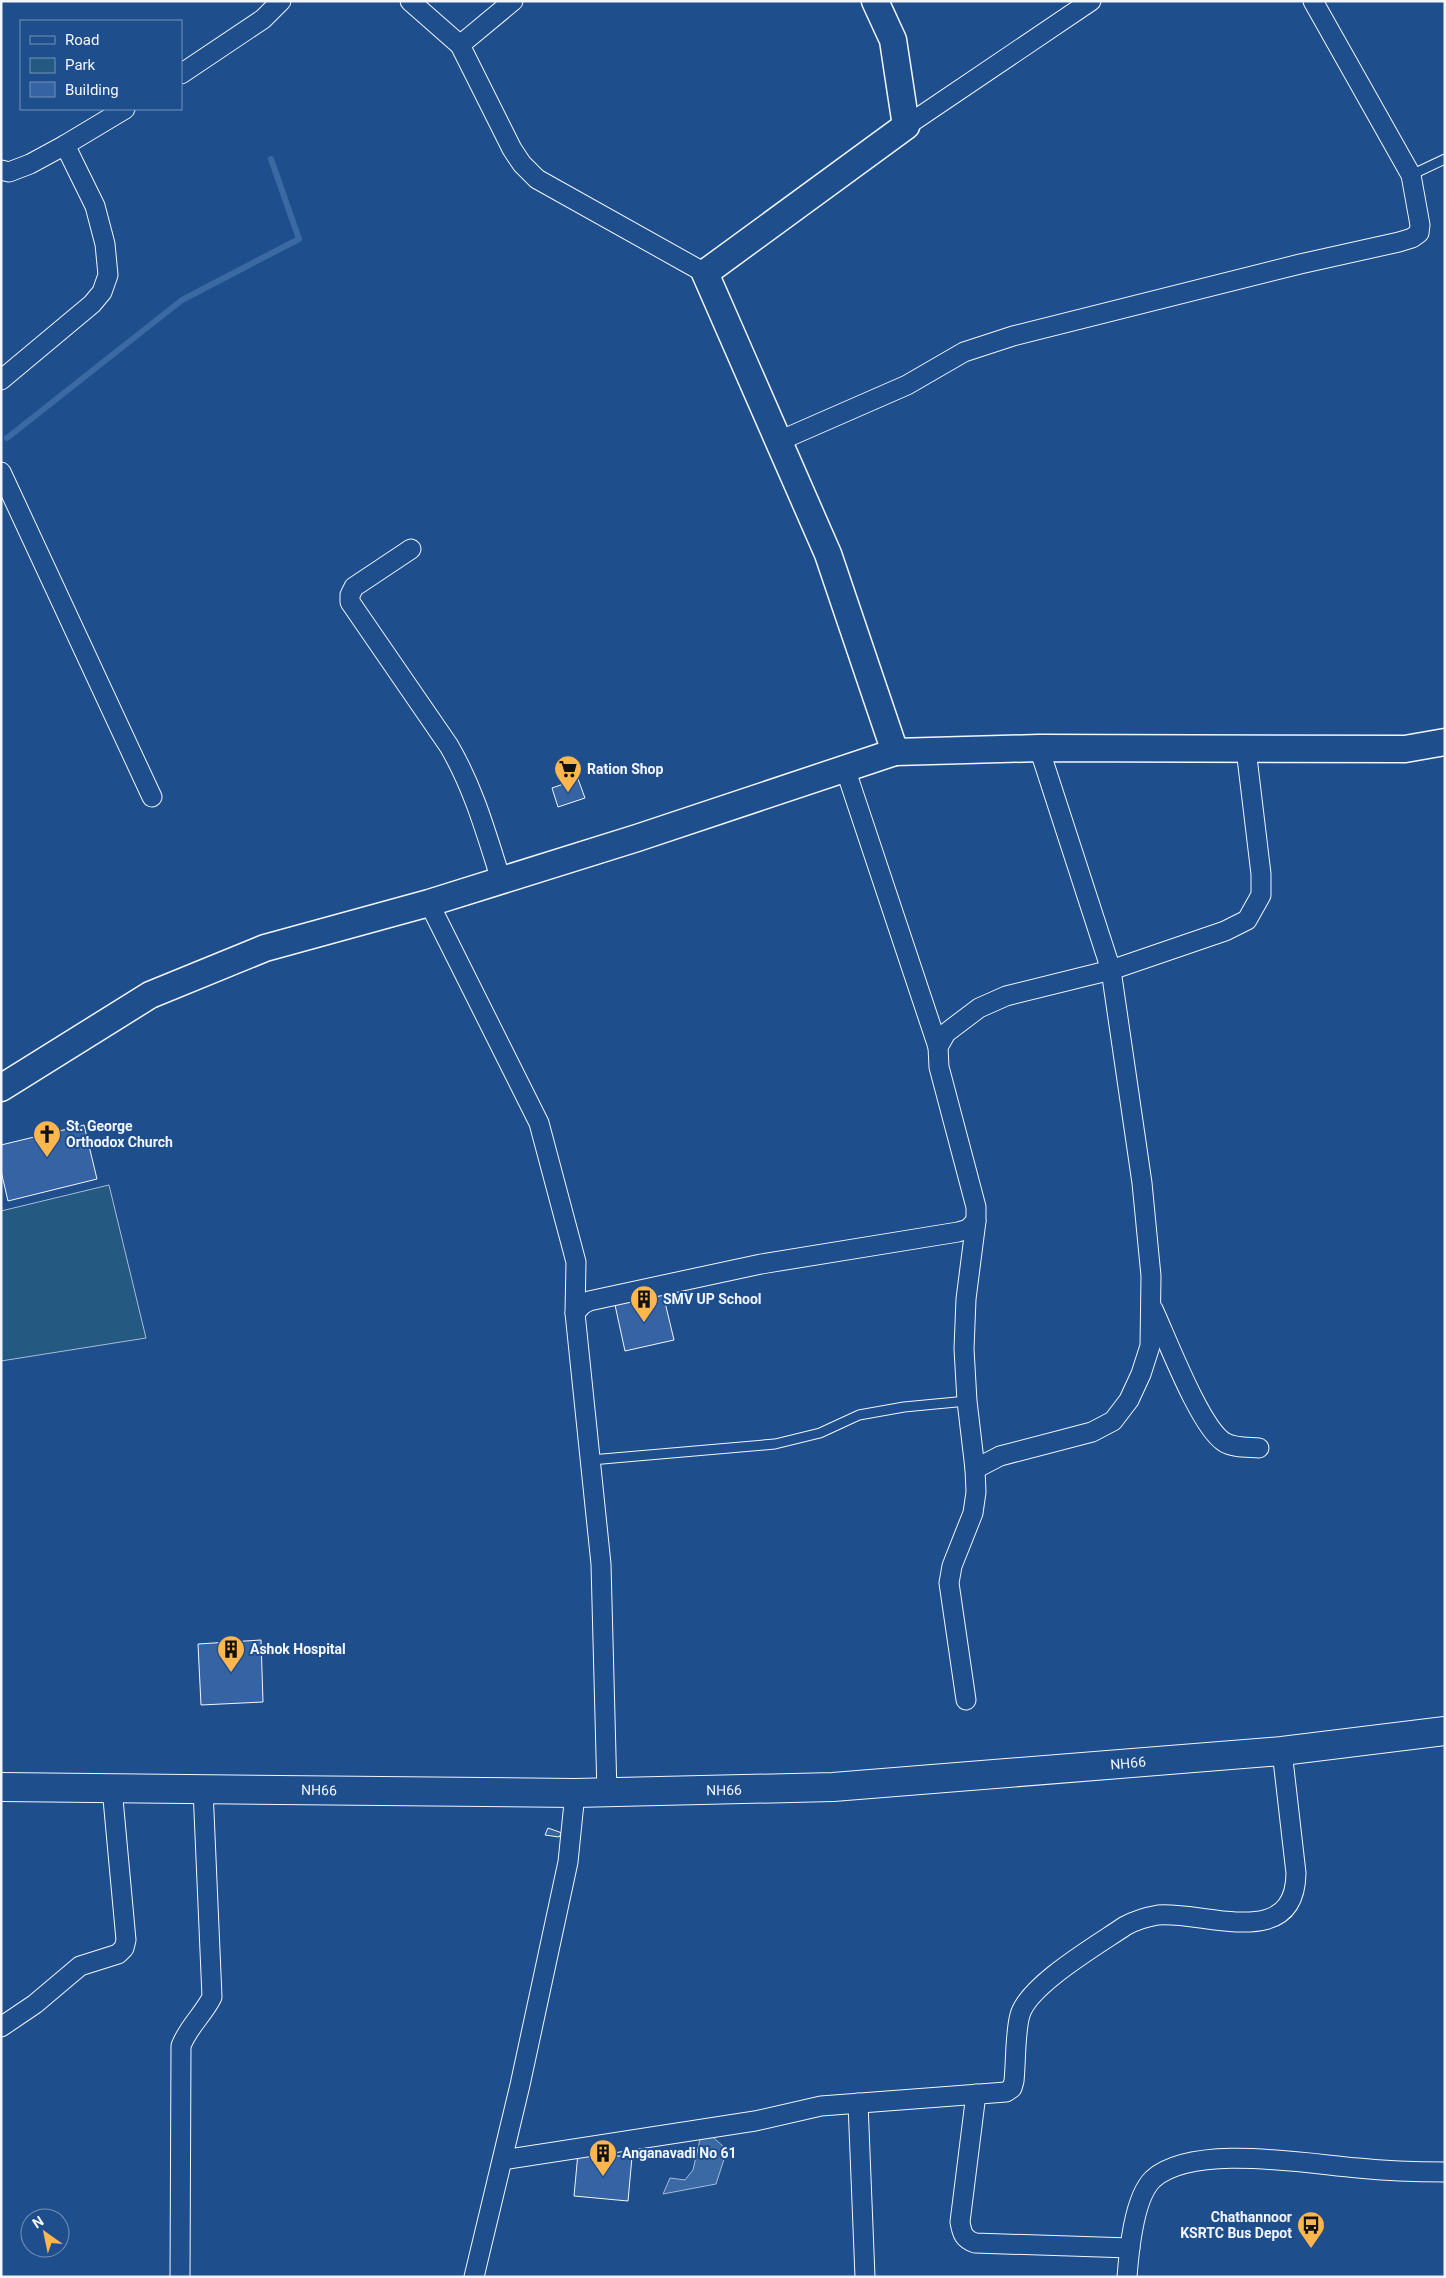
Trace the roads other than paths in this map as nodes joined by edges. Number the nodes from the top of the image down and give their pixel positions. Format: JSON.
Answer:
{"nodes":[{"id":1,"x":282,"y":1,"type":"edge"},
{"id":2,"x":410,"y":1,"type":"edge"},
{"id":3,"x":513,"y":1,"type":"edge"},
{"id":4,"x":875,"y":1,"type":"edge"},
{"id":5,"x":1090,"y":1,"type":"edge"},
{"id":6,"x":1313,"y":1,"type":"edge"},
{"id":7,"x":460,"y":45,"type":"junction"},
{"id":8,"x":182,"y":73,"type":"edge"},
{"id":9,"x":123,"y":110,"type":"edge"},
{"id":10,"x":906,"y":126,"type":"junction"},
{"id":11,"x":65,"y":144,"type":"junction"},
{"id":12,"x":1445,"y":159,"type":"edge"},
{"id":13,"x":1,"y":170,"type":"edge"},
{"id":14,"x":1411,"y":175,"type":"junction"},
{"id":15,"x":705,"y":274,"type":"junction"},
{"id":16,"x":1,"y":380,"type":"edge"},
{"id":17,"x":779,"y":441,"type":"junction"},
{"id":18,"x":1,"y":472,"type":"edge"},
{"id":19,"x":411,"y":549,"type":"dead end"},
{"id":20,"x":1445,"y":742,"type":"edge"},
{"id":21,"x":1039,"y":748,"type":"junction"},
{"id":22,"x":1246,"y":749,"type":"junction"},
{"id":23,"x":895,"y":752,"type":"junction"},
{"id":24,"x":845,"y":768,"type":"junction"},
{"id":25,"x":152,"y":797,"type":"dead end"},
{"id":26,"x":502,"y":880,"type":"junction"},
{"id":27,"x":429,"y":903,"type":"junction"},
{"id":28,"x":1111,"y":970,"type":"junction"},
{"id":29,"x":938,"y":1047,"type":"junction"},
{"id":30,"x":1,"y":1088,"type":"edge"},
{"id":31,"x":976,"y":1220,"type":"junction"},
{"id":32,"x":1152,"y":1306,"type":"junction"},
{"id":33,"x":575,"y":1313,"type":"junction"},
{"id":34,"x":966,"y":1401,"type":"junction"},
{"id":35,"x":1259,"y":1448,"type":"dead end"},
{"id":36,"x":591,"y":1460,"type":"junction"},
{"id":37,"x":975,"y":1470,"type":"junction"},
{"id":38,"x":966,"y":1700,"type":"dead end"},
{"id":39,"x":1445,"y":1731,"type":"edge"},
{"id":40,"x":1282,"y":1751,"type":"junction"},
{"id":41,"x":1,"y":1787,"type":"edge"},
{"id":42,"x":112,"y":1788,"type":"junction"},
{"id":43,"x":203,"y":1789,"type":"junction"},
{"id":44,"x":575,"y":1793,"type":"junction"},
{"id":45,"x":607,"y":1793,"type":"junction"},
{"id":46,"x":1,"y":2027,"type":"edge"},
{"id":47,"x":976,"y":2094,"type":"junction"},
{"id":48,"x":858,"y":2103,"type":"junction"},
{"id":49,"x":503,"y":2160,"type":"junction"},
{"id":50,"x":1445,"y":2172,"type":"edge"},
{"id":51,"x":1130,"y":2248,"type":"junction"},
{"id":52,"x":180,"y":2277,"type":"edge"},
{"id":53,"x":474,"y":2277,"type":"edge"},
{"id":54,"x":865,"y":2277,"type":"edge"},
{"id":55,"x":1127,"y":2277,"type":"edge"}],
"edges":[{"from":1,"to":8,"type":"street"},
{"from":2,"to":7,"type":"street"},
{"from":3,"to":7,"type":"street"},
{"from":4,"to":10,"type":"street"},
{"from":5,"to":10,"type":"street"},
{"from":6,"to":14,"type":"street"},
{"from":7,"to":15,"type":"street"},
{"from":9,"to":11,"type":"street"},
{"from":10,"to":15,"type":"street"},
{"from":11,"to":13,"type":"street"},
{"from":11,"to":16,"type":"street"},
{"from":12,"to":14,"type":"lane"},
{"from":14,"to":17,"type":"street"},
{"from":15,"to":17,"type":"street"},
{"from":17,"to":23,"type":"street"},
{"from":18,"to":25,"type":"street"},
{"from":19,"to":26,"type":"street"},
{"from":20,"to":22,"type":"street"},
{"from":21,"to":22,"type":"street"},
{"from":21,"to":23,"type":"street"},
{"from":21,"to":28,"type":"street"},
{"from":22,"to":28,"type":"street"},
{"from":23,"to":24,"type":"street"},
{"from":24,"to":26,"type":"street"},
{"from":24,"to":29,"type":"street"},
{"from":26,"to":27,"type":"street"},
{"from":27,"to":30,"type":"street"},
{"from":27,"to":33,"type":"street"},
{"from":28,"to":29,"type":"street"},
{"from":28,"to":32,"type":"street"},
{"from":29,"to":31,"type":"street"},
{"from":31,"to":33,"type":"street"},
{"from":31,"to":34,"type":"street"},
{"from":32,"to":35,"type":"street"},
{"from":32,"to":37,"type":"street"},
{"from":33,"to":36,"type":"street"},
{"from":34,"to":36,"type":"lane"},
{"from":34,"to":37,"type":"street"},
{"from":36,"to":45,"type":"street"},
{"from":37,"to":38,"type":"street"},
{"from":39,"to":40,"type":"highway","name":"NH66","number":"NH66"},
{"from":40,"to":45,"type":"highway","name":"NH66","number":"NH66"},
{"from":40,"to":47,"type":"street"},
{"from":41,"to":42,"type":"highway","name":"NH66","number":"NH66"},
{"from":42,"to":43,"type":"highway","name":"NH66","number":"NH66"},
{"from":42,"to":46,"type":"street"},
{"from":43,"to":44,"type":"highway","name":"NH66","number":"NH66"},
{"from":43,"to":52,"type":"street"},
{"from":44,"to":45,"type":"highway","name":"NH66","number":"NH66"},
{"from":44,"to":49,"type":"street"},
{"from":47,"to":48,"type":"street"},
{"from":47,"to":51,"type":"street"},
{"from":48,"to":49,"type":"street"},
{"from":48,"to":54,"type":"street"},
{"from":49,"to":53,"type":"street"},
{"from":50,"to":51,"type":"street"},
{"from":51,"to":55,"type":"street"}]}
